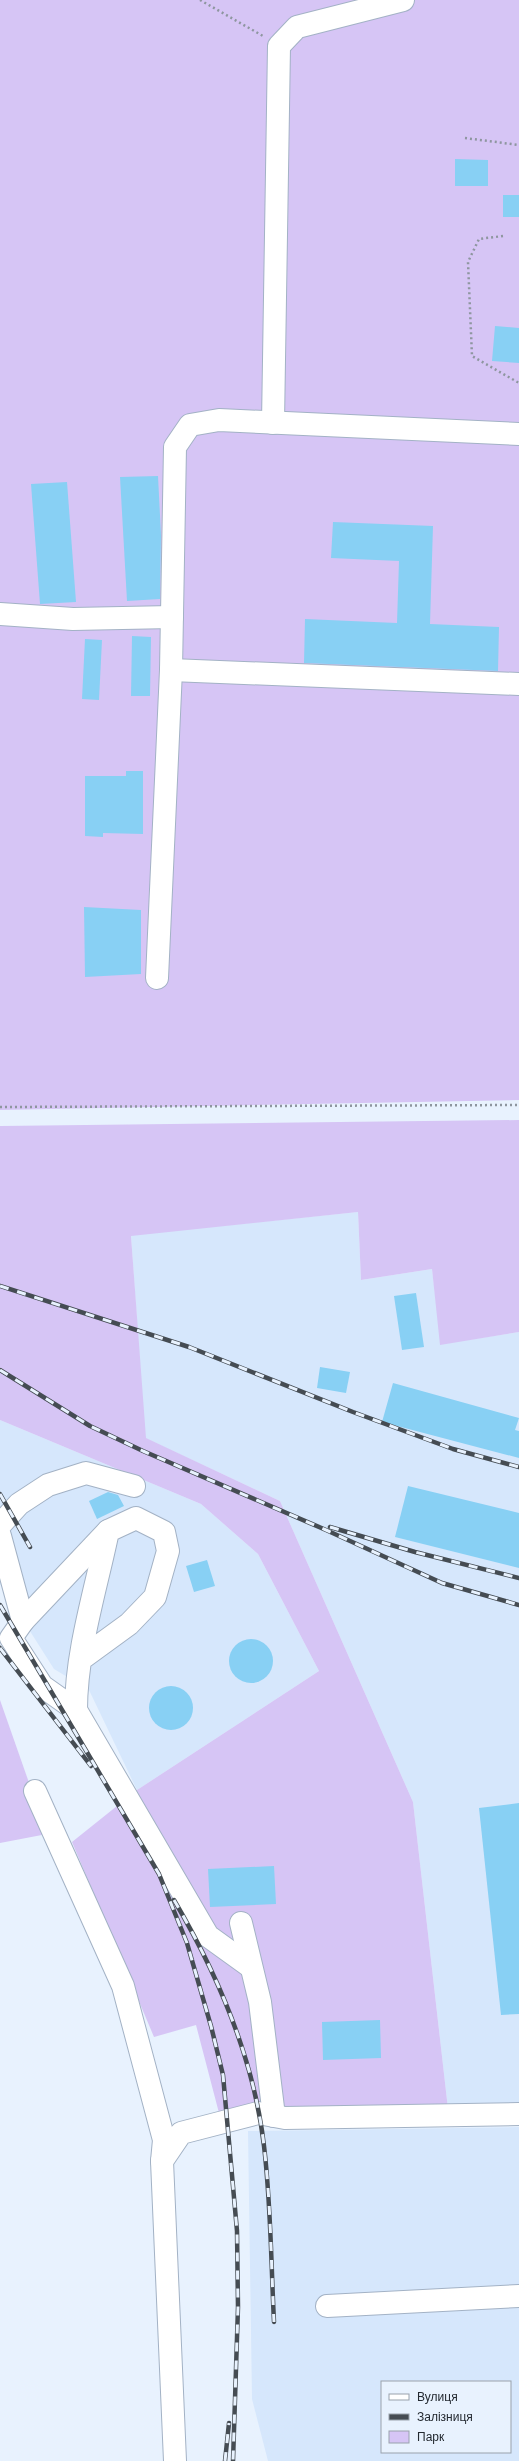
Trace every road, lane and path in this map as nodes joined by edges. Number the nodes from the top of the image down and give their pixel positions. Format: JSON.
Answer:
{"nodes":[{"id":1,"x":200,"y":0,"type":"edge"},
{"id":2,"x":403,"y":0,"type":"edge"},
{"id":3,"x":279,"y":46,"type":"junction"},
{"id":4,"x":465,"y":138,"type":"dead end"},
{"id":5,"x":519,"y":145,"type":"edge"},
{"id":6,"x":503,"y":236,"type":"dead end"},
{"id":7,"x":519,"y":383,"type":"edge"},
{"id":8,"x":273,"y":423,"type":"junction"},
{"id":9,"x":519,"y":434,"type":"edge"},
{"id":10,"x":0,"y":614,"type":"edge"},
{"id":11,"x":172,"y":617,"type":"junction"},
{"id":12,"x":171,"y":670,"type":"junction"},
{"id":13,"x":519,"y":684,"type":"edge"},
{"id":14,"x":157,"y":978,"type":"dead end"},
{"id":15,"x":519,"y":1105,"type":"edge"},
{"id":16,"x":0,"y":1106,"type":"edge"},
{"id":17,"x":134,"y":1486,"type":"dead end"},
{"id":18,"x":0,"y":1525,"type":"edge"},
{"id":19,"x":108,"y":1531,"type":"junction"},
{"id":20,"x":0,"y":1536,"type":"edge"},
{"id":21,"x":23,"y":1621,"type":"junction"},
{"id":22,"x":81,"y":1659,"type":"junction"},
{"id":23,"x":76,"y":1710,"type":"junction"},
{"id":24,"x":35,"y":1791,"type":"dead end"},
{"id":25,"x":241,"y":1923,"type":"dead end"},
{"id":26,"x":251,"y":1967,"type":"junction"},
{"id":27,"x":519,"y":2114,"type":"edge"},
{"id":28,"x":274,"y":2116,"type":"junction"},
{"id":29,"x":162,"y":2161,"type":"junction"},
{"id":30,"x":519,"y":2296,"type":"edge"},
{"id":31,"x":327,"y":2306,"type":"dead end"},
{"id":32,"x":175,"y":2461,"type":"edge"}],
"edges":[{"from":1,"to":3,"type":"path"},
{"from":2,"to":3,"type":"lane"},
{"from":3,"to":8,"type":"lane"},
{"from":4,"to":5,"type":"path"},
{"from":6,"to":7,"type":"path"},
{"from":8,"to":9,"type":"lane"},
{"from":8,"to":11,"type":"lane"},
{"from":10,"to":11,"type":"lane"},
{"from":11,"to":12,"type":"lane"},
{"from":12,"to":13,"type":"lane"},
{"from":12,"to":14,"type":"lane"},
{"from":15,"to":16,"type":"path"},
{"from":17,"to":18,"type":"lane"},
{"from":19,"to":21,"type":"lane"},
{"from":19,"to":22,"type":"lane"},
{"from":19,"to":22,"type":"lane"},
{"from":20,"to":21,"type":"lane"},
{"from":21,"to":23,"type":"lane"},
{"from":22,"to":23,"type":"lane"},
{"from":23,"to":26,"type":"lane"},
{"from":24,"to":29,"type":"lane"},
{"from":25,"to":26,"type":"lane"},
{"from":26,"to":28,"type":"lane"},
{"from":27,"to":28,"type":"lane"},
{"from":28,"to":29,"type":"lane"},
{"from":29,"to":32,"type":"lane"},
{"from":30,"to":31,"type":"lane"}]}
